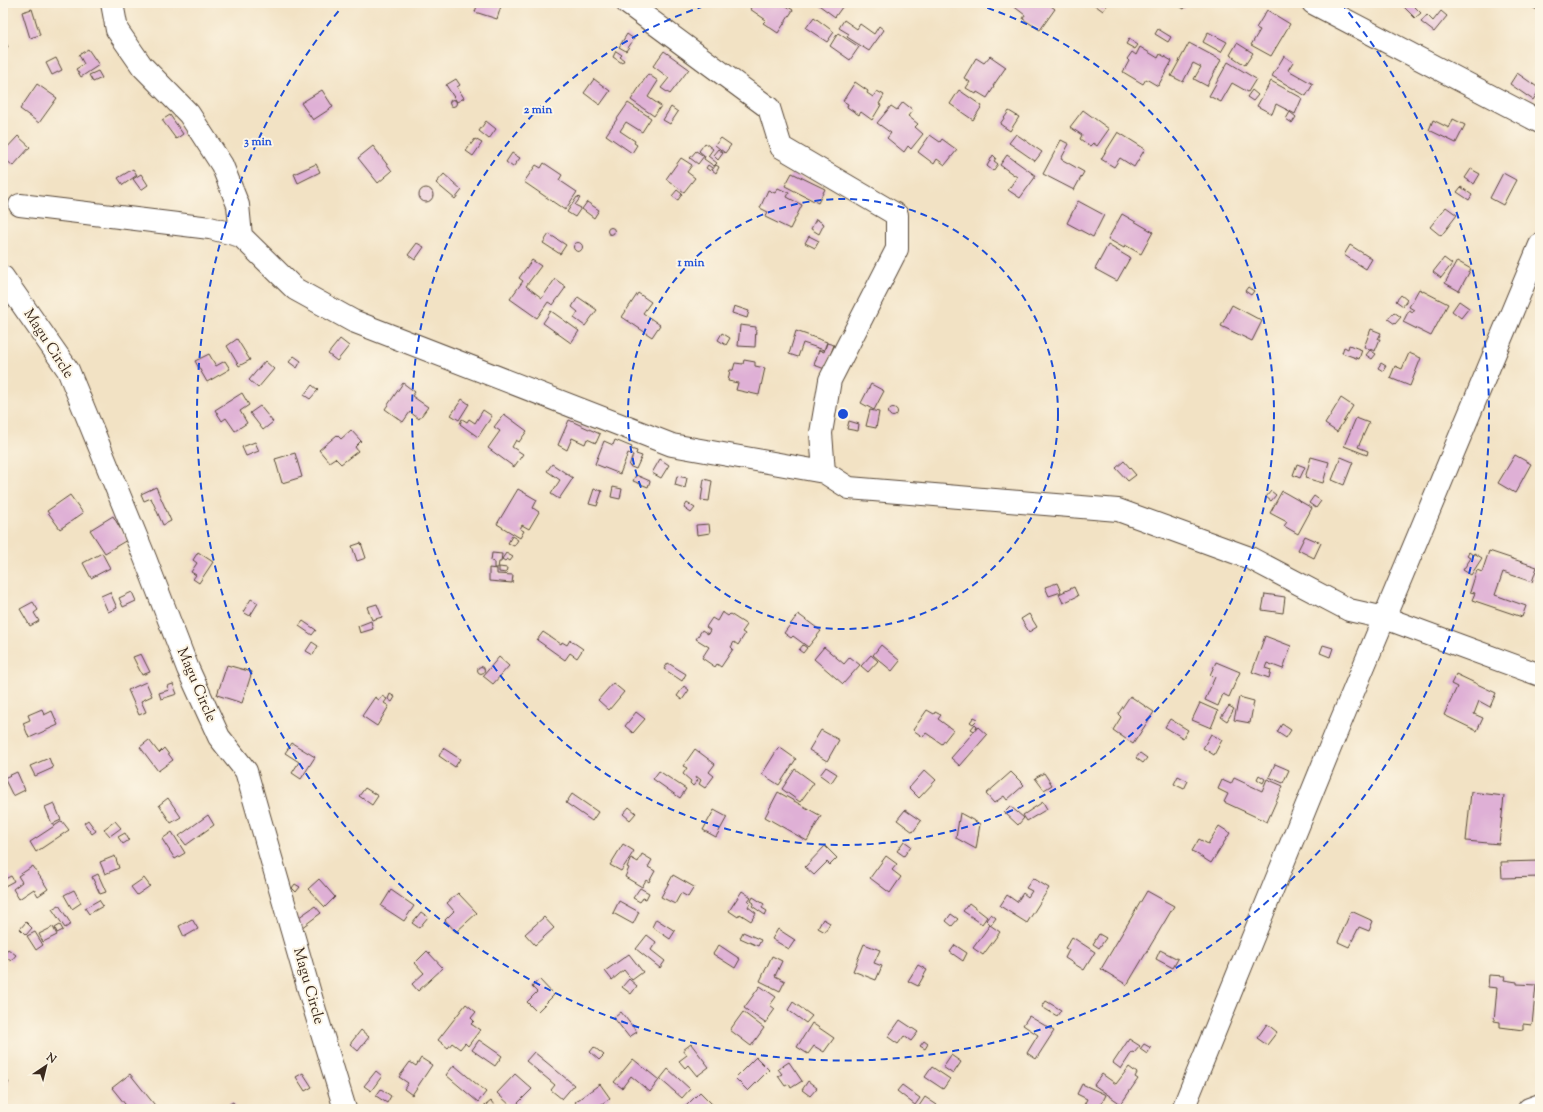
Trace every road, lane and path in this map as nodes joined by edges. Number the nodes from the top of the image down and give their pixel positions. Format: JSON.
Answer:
{"nodes":[{"id":1,"x":112,"y":3,"type":"edge"},
{"id":2,"x":627,"y":3,"type":"edge"},
{"id":3,"x":1312,"y":3,"type":"edge"},
{"id":4,"x":1540,"y":122,"type":"edge"},
{"id":5,"x":20,"y":205,"type":"dead end"},
{"id":6,"x":241,"y":236,"type":"junction"},
{"id":7,"x":1540,"y":245,"type":"edge"},
{"id":8,"x":3,"y":277,"type":"edge"},
{"id":9,"x":824,"y":472,"type":"junction"},
{"id":10,"x":1385,"y":618,"type":"junction"},
{"id":11,"x":1540,"y":675,"type":"edge"},
{"id":12,"x":1540,"y":1105,"type":"edge"},
{"id":13,"x":345,"y":1109,"type":"edge"},
{"id":14,"x":1183,"y":1109,"type":"edge"},
{"id":15,"x":1529,"y":1109,"type":"edge"}],
"edges":[{"from":1,"to":6,"type":"street"},
{"from":2,"to":9,"type":"street"},
{"from":3,"to":4,"type":"street"},
{"from":5,"to":6,"type":"street"},
{"from":6,"to":9,"type":"street"},
{"from":7,"to":10,"type":"street"},
{"from":8,"to":13,"type":"street","name":"Magu Circle"},
{"from":9,"to":10,"type":"street"},
{"from":10,"to":11,"type":"street"},
{"from":10,"to":14,"type":"street"},
{"from":12,"to":15,"type":"street"}]}
